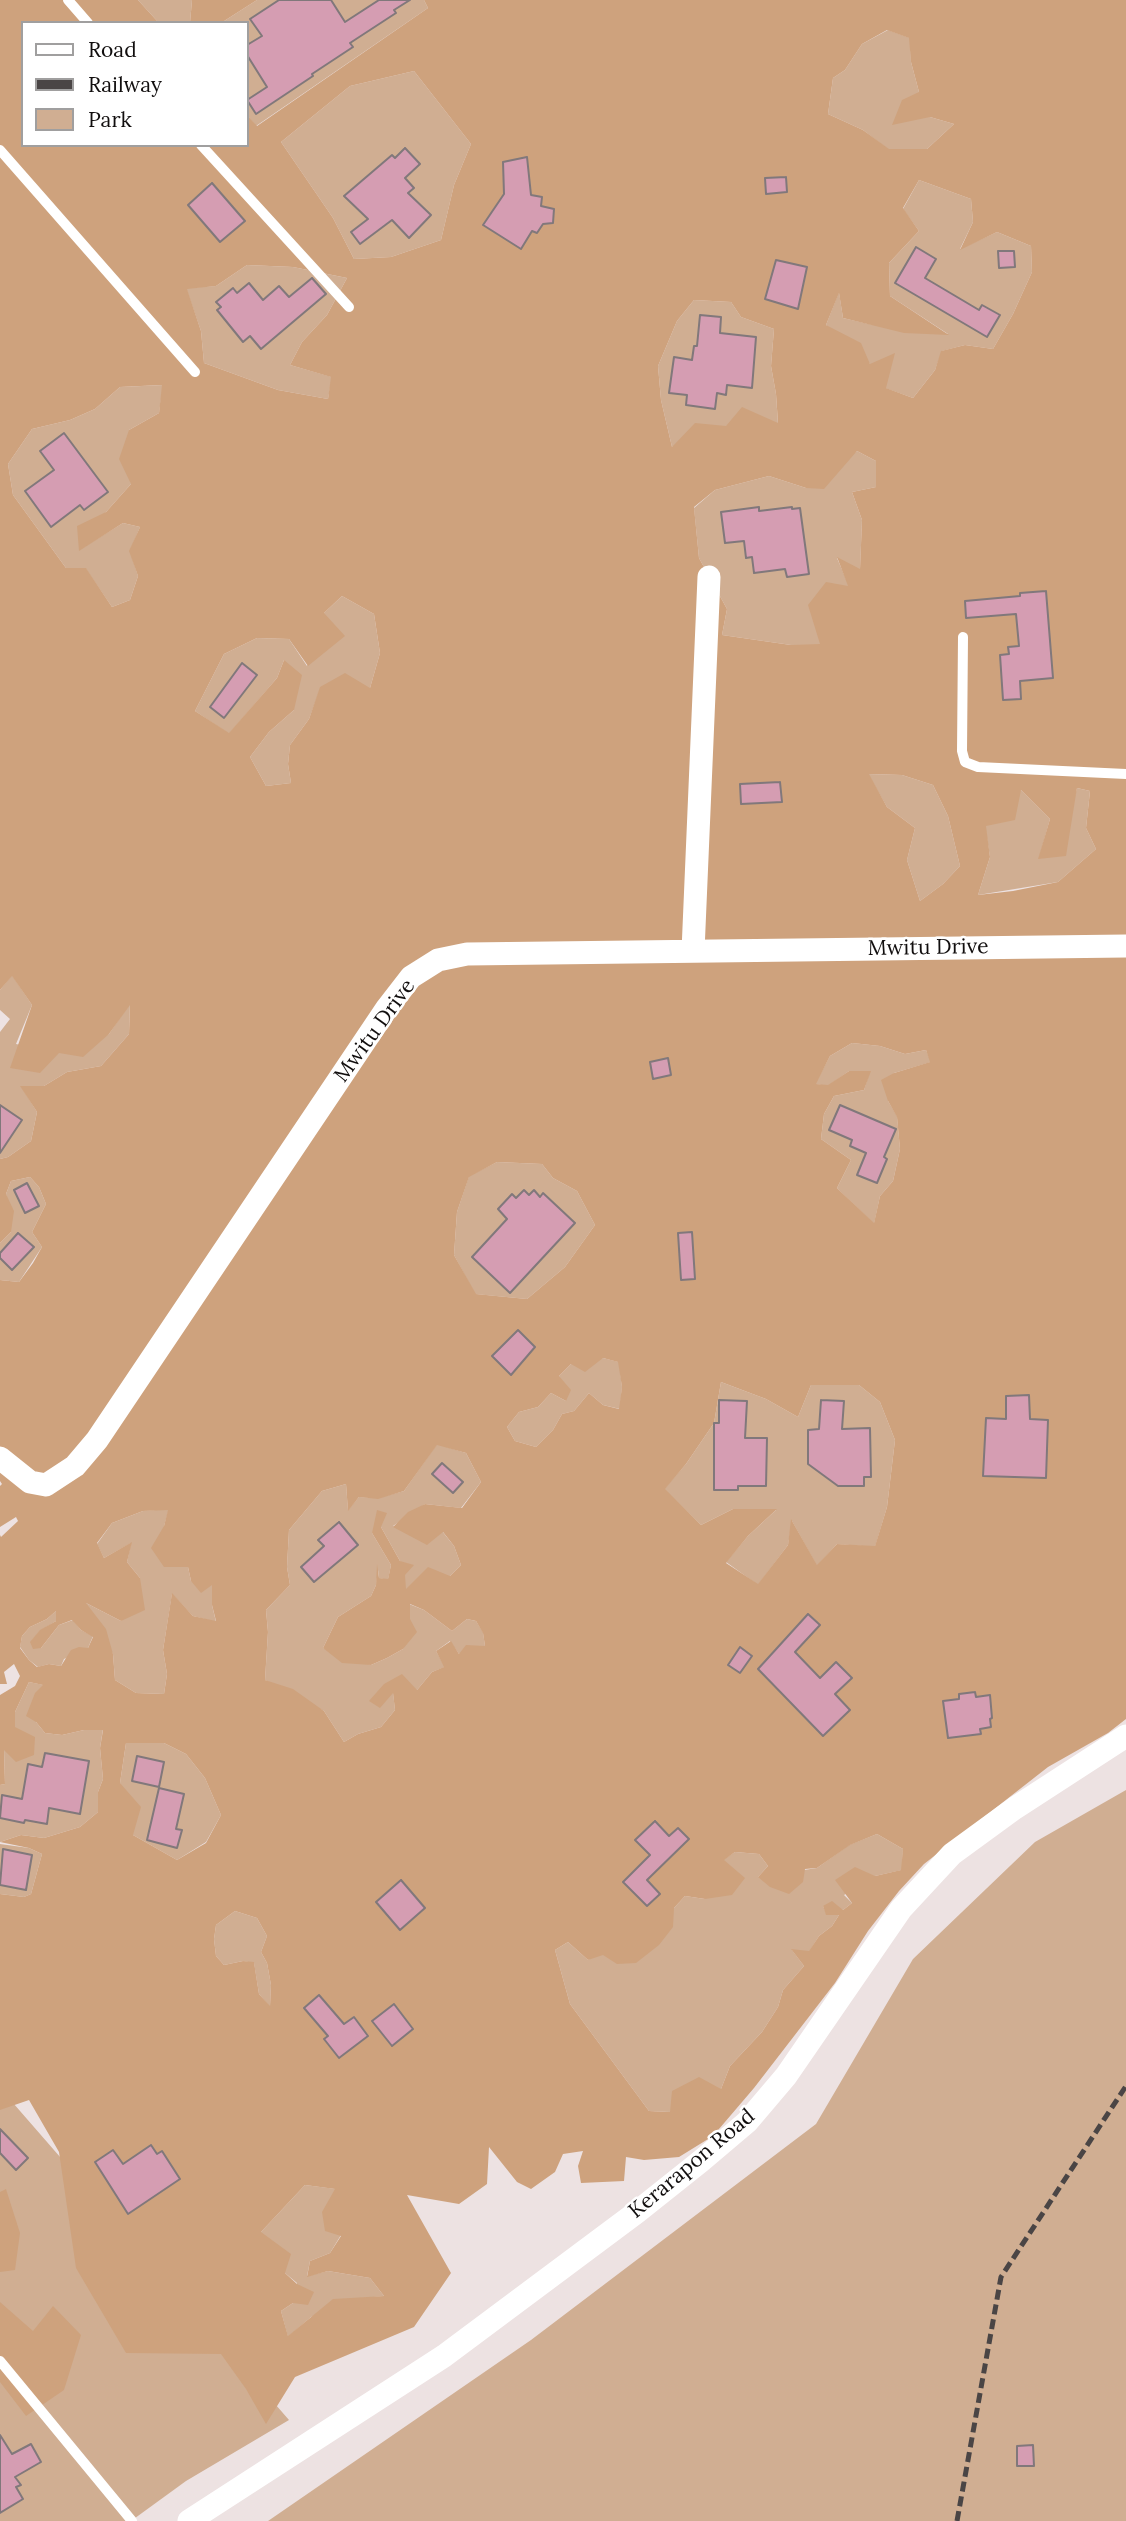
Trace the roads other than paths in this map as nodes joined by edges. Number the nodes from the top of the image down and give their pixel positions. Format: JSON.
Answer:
{"nodes":[{"id":1,"x":68,"y":0,"type":"edge"},
{"id":2,"x":87,"y":21,"type":"edge"},
{"id":3,"x":203,"y":147,"type":"edge"},
{"id":4,"x":0,"y":150,"type":"edge"},
{"id":5,"x":349,"y":307,"type":"dead end"},
{"id":6,"x":195,"y":372,"type":"dead end"},
{"id":7,"x":709,"y":577,"type":"dead end"},
{"id":8,"x":963,"y":637,"type":"dead end"},
{"id":9,"x":1126,"y":774,"type":"edge"},
{"id":10,"x":1126,"y":946,"type":"edge"},
{"id":11,"x":693,"y":951,"type":"junction"},
{"id":12,"x":0,"y":1458,"type":"edge"},
{"id":13,"x":1126,"y":1736,"type":"edge"},
{"id":14,"x":0,"y":2361,"type":"edge"},
{"id":15,"x":132,"y":2521,"type":"edge"},
{"id":16,"x":189,"y":2521,"type":"edge"}],
"edges":[{"from":1,"to":2,"type":"lane"},
{"from":3,"to":5,"type":"lane"},
{"from":4,"to":6,"type":"lane"},
{"from":7,"to":11,"type":"street"},
{"from":8,"to":9,"type":"lane"},
{"from":10,"to":11,"type":"street","name":"Mwitu Drive"},
{"from":11,"to":12,"type":"street","name":"Mwitu Drive"},
{"from":13,"to":16,"type":"street","name":"Kerarapon Road"},
{"from":14,"to":15,"type":"lane"}]}
